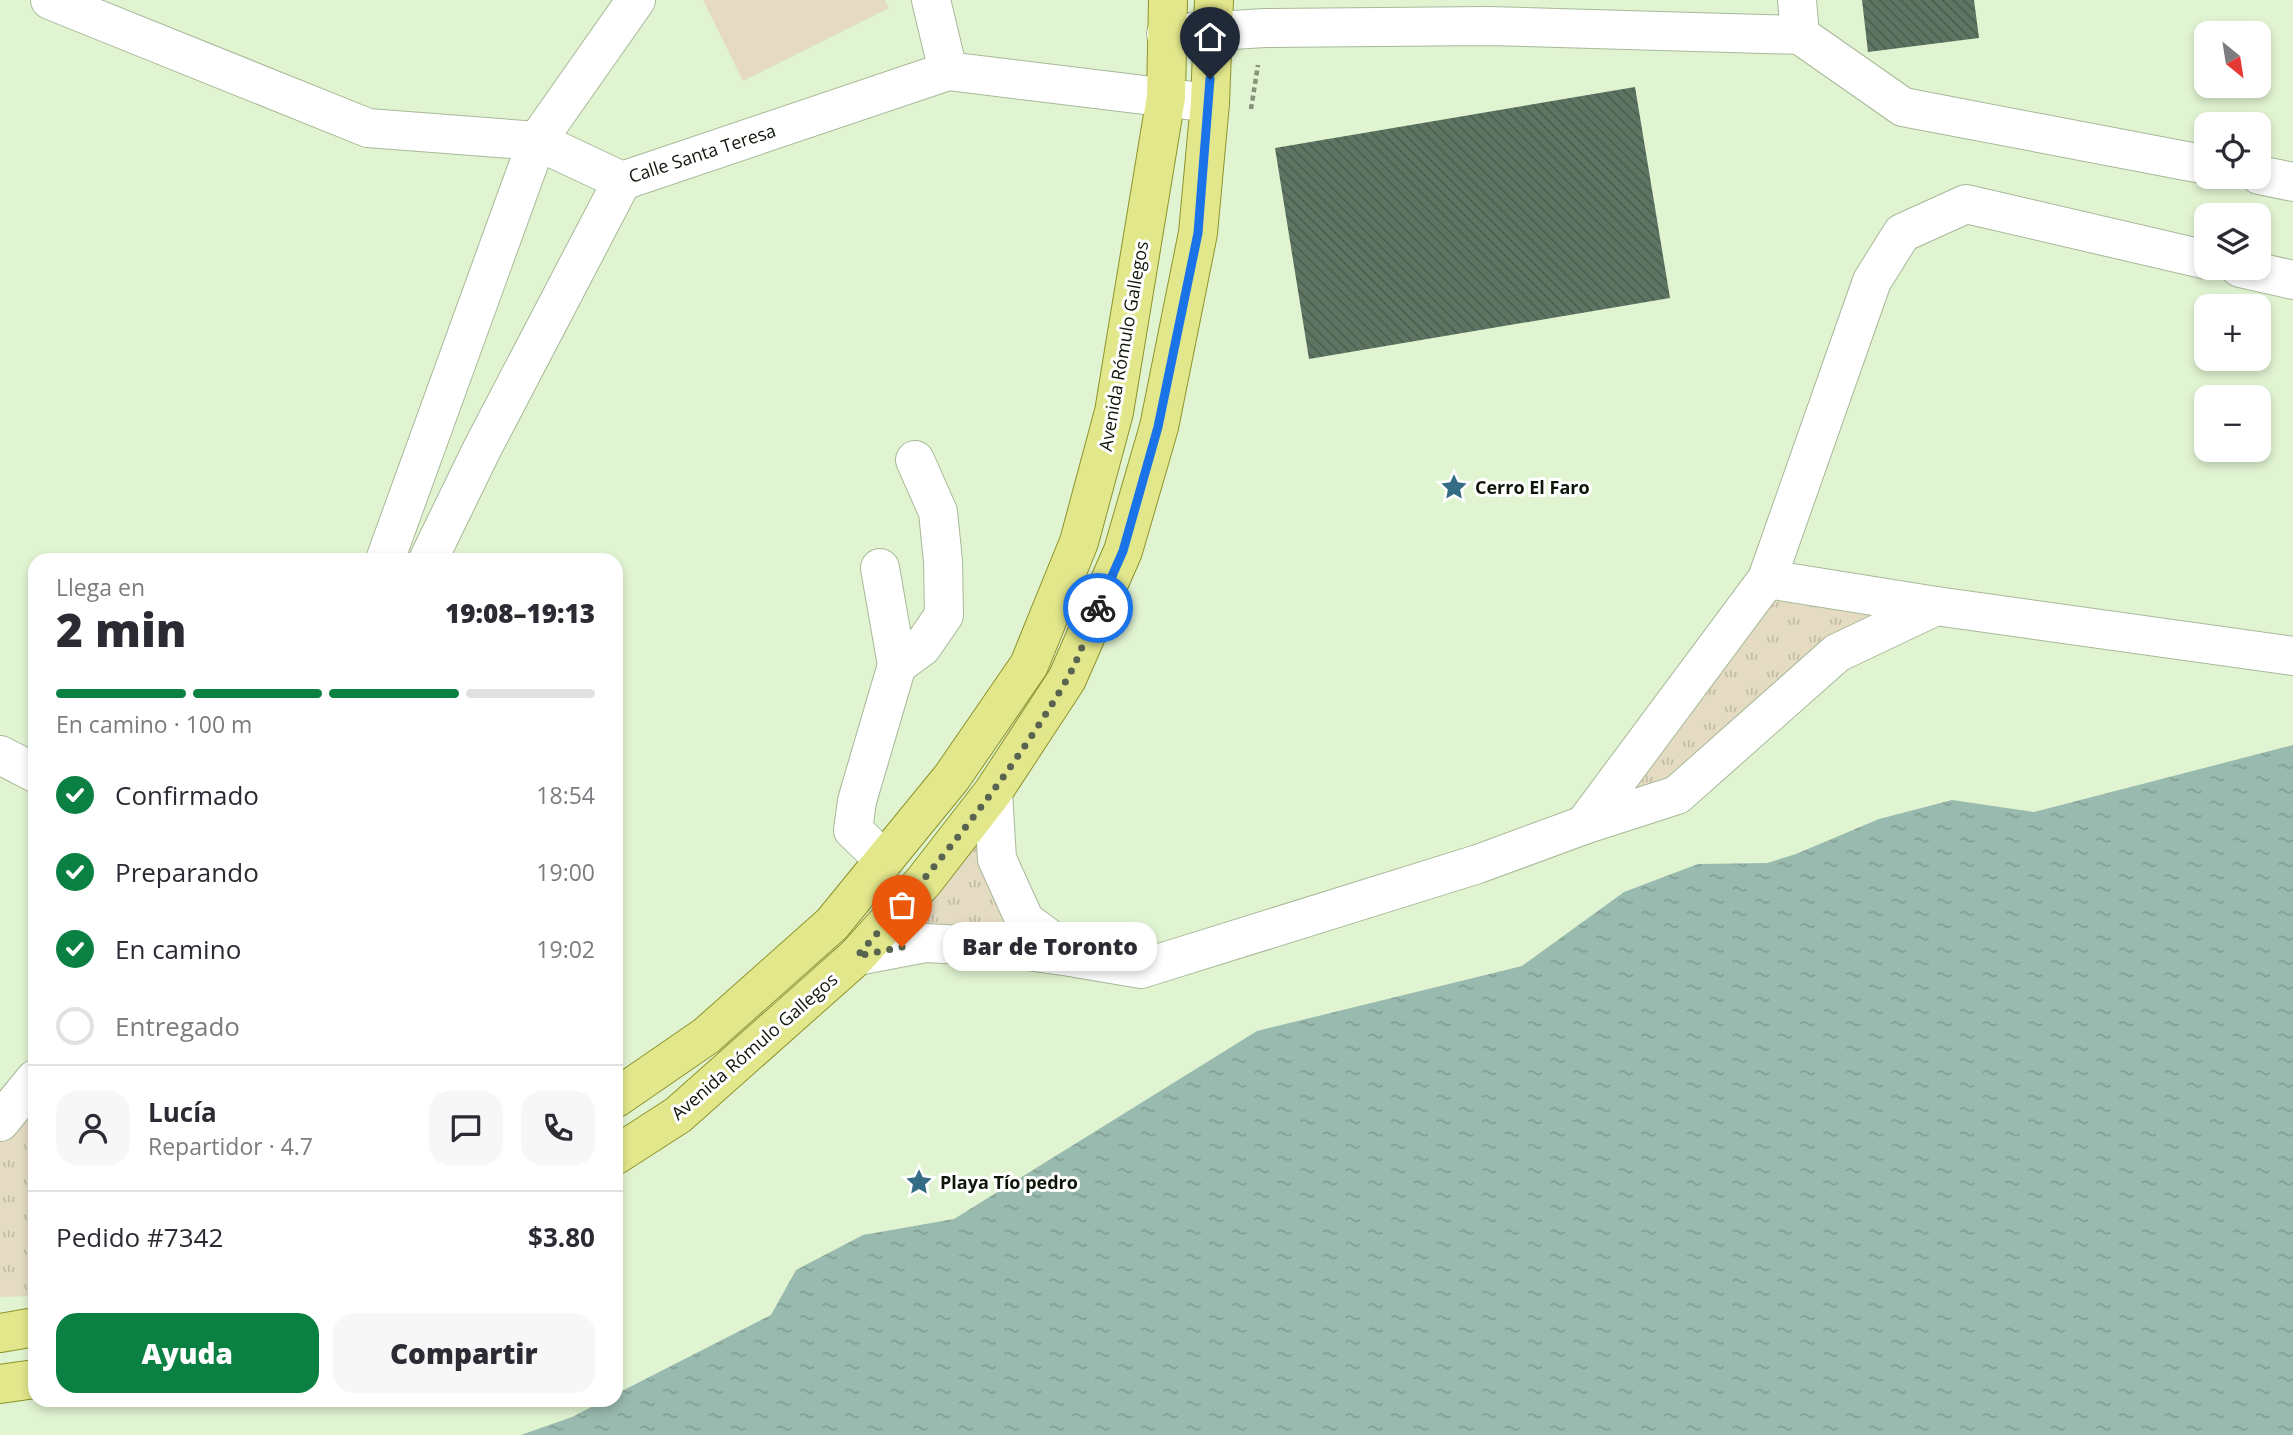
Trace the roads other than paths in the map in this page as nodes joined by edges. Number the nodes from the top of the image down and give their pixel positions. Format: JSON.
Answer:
{"nodes":[{"id":1,"x":50,"y":0,"type":"edge"},
{"id":2,"x":636,"y":0,"type":"edge"},
{"id":3,"x":931,"y":0,"type":"edge"},
{"id":4,"x":1487,"y":13,"type":"edge"},
{"id":5,"x":1213,"y":16,"type":"edge"},
{"id":6,"x":1167,"y":17,"type":"edge"},
{"id":7,"x":1798,"y":18,"type":"edge"},
{"id":8,"x":948,"y":71,"type":"junction"},
{"id":9,"x":1166,"y":97,"type":"junction"},
{"id":10,"x":1209,"y":103,"type":"junction"},
{"id":11,"x":537,"y":141,"type":"junction"},
{"id":12,"x":2194,"y":163,"type":"edge"},
{"id":13,"x":2271,"y":177,"type":"edge"},
{"id":14,"x":622,"y":181,"type":"junction"},
{"id":15,"x":2293,"y":182,"type":"edge"},
{"id":16,"x":2194,"y":257,"type":"edge"},
{"id":17,"x":2271,"y":275,"type":"edge"},
{"id":18,"x":2293,"y":280,"type":"edge"},
{"id":19,"x":915,"y":460,"type":"dead end"},
{"id":20,"x":389,"y":553,"type":"edge"},
{"id":21,"x":431,"y":553,"type":"edge"},
{"id":22,"x":880,"y":568,"type":"dead end"},
{"id":23,"x":1767,"y":579,"type":"junction"},
{"id":24,"x":1936,"y":606,"type":"junction"},
{"id":25,"x":2293,"y":656,"type":"edge"},
{"id":26,"x":897,"y":665,"type":"junction"},
{"id":27,"x":0,"y":755,"type":"edge"},
{"id":28,"x":28,"y":769,"type":"edge"},
{"id":29,"x":993,"y":792,"type":"junction"},
{"id":30,"x":1584,"y":825,"type":"junction"},
{"id":31,"x":884,"y":860,"type":"junction"},
{"id":32,"x":857,"y":956,"type":"junction"},
{"id":33,"x":1076,"y":958,"type":"junction"},
{"id":34,"x":28,"y":1088,"type":"edge"},
{"id":35,"x":623,"y":1088,"type":"edge"},
{"id":36,"x":0,"y":1122,"type":"edge"},
{"id":37,"x":623,"y":1150,"type":"edge"},
{"id":38,"x":28,"y":1328,"type":"edge"},
{"id":39,"x":0,"y":1333,"type":"edge"},
{"id":40,"x":28,"y":1380,"type":"edge"},
{"id":41,"x":0,"y":1384,"type":"edge"}],
"edges":[{"from":1,"to":11,"type":"street","name":"Calle Santa Teresa"},
{"from":2,"to":11,"type":"street"},
{"from":3,"to":8,"type":"street"},
{"from":4,"to":5,"type":"street"},
{"from":4,"to":7,"type":"street"},
{"from":5,"to":6,"type":"street"},
{"from":5,"to":10,"type":"main road","name":"Avenida Rómulo Gallegos"},
{"from":6,"to":9,"type":"main road","name":"Avenida Rómulo Gallegos"},
{"from":7,"to":12,"type":"street"},
{"from":8,"to":9,"type":"street","name":"Calle Santa Teresa"},
{"from":8,"to":14,"type":"street","name":"Calle Santa Teresa"},
{"from":9,"to":10,"type":"street","name":"Calle Santa Teresa"},
{"from":9,"to":31,"type":"main road","name":"Avenida Rómulo Gallegos"},
{"from":10,"to":29,"type":"main road","name":"Avenida Rómulo Gallegos"},
{"from":11,"to":14,"type":"street","name":"Calle Santa Teresa"},
{"from":11,"to":20,"type":"street"},
{"from":13,"to":15,"type":"street"},
{"from":14,"to":21,"type":"street"},
{"from":16,"to":23,"type":"street"},
{"from":17,"to":18,"type":"street"},
{"from":19,"to":26,"type":"street"},
{"from":22,"to":26,"type":"street"},
{"from":23,"to":24,"type":"street"},
{"from":23,"to":30,"type":"street"},
{"from":24,"to":25,"type":"street"},
{"from":24,"to":30,"type":"street"},
{"from":26,"to":31,"type":"street"},
{"from":27,"to":28,"type":"street"},
{"from":29,"to":32,"type":"main road","name":"Avenida Rómulo Gallegos"},
{"from":29,"to":33,"type":"street"},
{"from":30,"to":33,"type":"street"},
{"from":31,"to":35,"type":"main road","name":"Avenida Rómulo Gallegos"},
{"from":32,"to":33,"type":"street"},
{"from":32,"to":37,"type":"main road","name":"Avenida Rómulo Gallegos"},
{"from":34,"to":36,"type":"street"},
{"from":38,"to":39,"type":"main road"},
{"from":40,"to":41,"type":"main road"}]}
